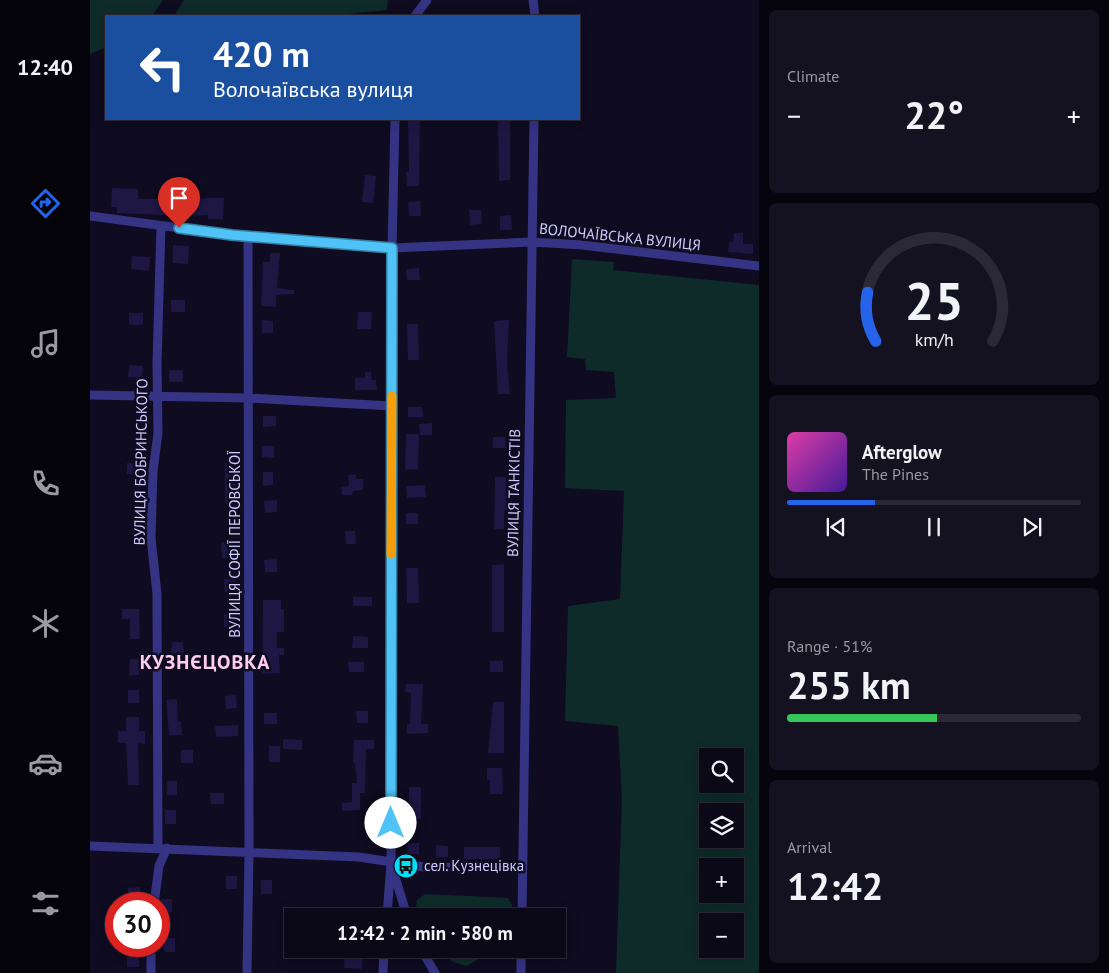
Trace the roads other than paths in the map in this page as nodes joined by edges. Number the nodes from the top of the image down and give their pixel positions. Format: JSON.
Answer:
{"nodes":[{"id":1,"x":427,"y":0,"type":"edge"},
{"id":2,"x":533,"y":0,"type":"edge"},
{"id":3,"x":416,"y":15,"type":"edge"},
{"id":4,"x":535,"y":15,"type":"edge"},
{"id":5,"x":395,"y":120,"type":"edge"},
{"id":6,"x":534,"y":120,"type":"edge"},
{"id":7,"x":90,"y":216,"type":"edge"},
{"id":8,"x":161,"y":226,"type":"junction"},
{"id":9,"x":248,"y":235,"type":"junction"},
{"id":10,"x":532,"y":242,"type":"junction"},
{"id":11,"x":392,"y":248,"type":"junction"},
{"id":12,"x":759,"y":266,"type":"edge"},
{"id":13,"x":90,"y":395,"type":"edge"},
{"id":14,"x":158,"y":396,"type":"junction"},
{"id":15,"x":249,"y":398,"type":"junction"},
{"id":16,"x":392,"y":406,"type":"junction"},
{"id":17,"x":90,"y":846,"type":"edge"},
{"id":18,"x":163,"y":848,"type":"junction"},
{"id":19,"x":249,"y":852,"type":"junction"},
{"id":20,"x":391,"y":863,"type":"junction"},
{"id":21,"x":522,"y":868,"type":"junction"},
{"id":22,"x":156,"y":892,"type":"edge"},
{"id":23,"x":388,"y":908,"type":"edge"},
{"id":24,"x":405,"y":908,"type":"edge"},
{"id":25,"x":522,"y":908,"type":"edge"},
{"id":26,"x":151,"y":957,"type":"edge"},
{"id":27,"x":384,"y":958,"type":"edge"},
{"id":28,"x":426,"y":958,"type":"edge"},
{"id":29,"x":522,"y":958,"type":"edge"},
{"id":30,"x":151,"y":973,"type":"edge"},
{"id":31,"x":247,"y":973,"type":"edge"},
{"id":32,"x":383,"y":973,"type":"edge"},
{"id":33,"x":435,"y":973,"type":"edge"},
{"id":34,"x":522,"y":973,"type":"edge"}],
"edges":[{"from":1,"to":3,"type":"street"},
{"from":2,"to":4,"type":"street"},
{"from":5,"to":11,"type":"street"},
{"from":6,"to":10,"type":"street","name":"ВУЛИЦЯ ТАНКІСТІВ"},
{"from":7,"to":8,"type":"street","name":"ВОЛОЧАЇВСЬКА ВУЛИЦЯ"},
{"from":8,"to":9,"type":"street","name":"ВОЛОЧАЇВСЬКА ВУЛИЦЯ"},
{"from":8,"to":14,"type":"street","name":"ВУЛИЦЯ БОБРИНСЬКОГО"},
{"from":9,"to":11,"type":"street","name":"ВОЛОЧАЇВСЬКА ВУЛИЦЯ"},
{"from":9,"to":15,"type":"street","name":"ВУЛИЦЯ СОФІЇ ПЕРОВСЬКОЇ"},
{"from":10,"to":11,"type":"street","name":"ВОЛОЧАЇВСЬКА ВУЛИЦЯ"},
{"from":10,"to":12,"type":"street","name":"ВОЛОЧАЇВСЬКА ВУЛИЦЯ"},
{"from":10,"to":21,"type":"street","name":"ВУЛИЦЯ ТАНКІСТІВ"},
{"from":11,"to":16,"type":"street"},
{"from":13,"to":14,"type":"street"},
{"from":14,"to":15,"type":"street"},
{"from":14,"to":18,"type":"street","name":"ВУЛИЦЯ БОБРИНСЬКОГО"},
{"from":15,"to":16,"type":"street"},
{"from":15,"to":19,"type":"street","name":"ВУЛИЦЯ СОФІЇ ПЕРОВСЬКОЇ"},
{"from":16,"to":20,"type":"street"},
{"from":17,"to":18,"type":"street"},
{"from":18,"to":19,"type":"street"},
{"from":18,"to":22,"type":"street","name":"ВУЛИЦЯ БОБРИНСЬКОГО"},
{"from":19,"to":20,"type":"street"},
{"from":19,"to":31,"type":"street","name":"ВУЛИЦЯ СОФІЇ ПЕРОВСЬКОЇ"},
{"from":20,"to":21,"type":"street"},
{"from":20,"to":23,"type":"street"},
{"from":20,"to":24,"type":"street"},
{"from":21,"to":25,"type":"street","name":"ВУЛИЦЯ ТАНКІСТІВ"},
{"from":26,"to":30,"type":"street"},
{"from":27,"to":32,"type":"street"},
{"from":28,"to":33,"type":"street"},
{"from":29,"to":34,"type":"street"}]}
